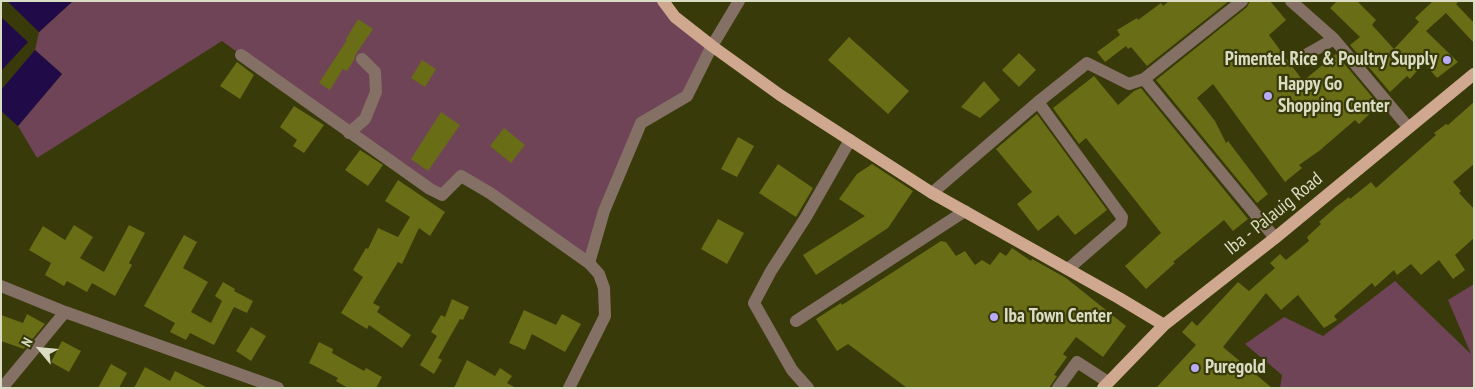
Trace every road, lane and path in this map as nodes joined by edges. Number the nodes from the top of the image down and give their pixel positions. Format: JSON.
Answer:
{"nodes":[{"id":1,"x":663,"y":1,"type":"edge"},
{"id":2,"x":739,"y":1,"type":"edge"},
{"id":3,"x":1242,"y":1,"type":"edge"},
{"id":4,"x":1291,"y":1,"type":"edge"},
{"id":5,"x":1334,"y":39,"type":"junction"},
{"id":6,"x":712,"y":46,"type":"junction"},
{"id":7,"x":240,"y":55,"type":"dead end"},
{"id":8,"x":1304,"y":56,"type":"dead end"},
{"id":9,"x":362,"y":59,"type":"dead end"},
{"id":10,"x":1474,"y":74,"type":"edge"},
{"id":11,"x":1144,"y":79,"type":"junction"},
{"id":12,"x":1038,"y":102,"type":"junction"},
{"id":13,"x":1408,"y":127,"type":"junction"},
{"id":14,"x":350,"y":133,"type":"junction"},
{"id":15,"x":850,"y":140,"type":"junction"},
{"id":16,"x":932,"y":193,"type":"junction"},
{"id":17,"x":965,"y":211,"type":"junction"},
{"id":18,"x":1275,"y":238,"type":"junction"},
{"id":19,"x":589,"y":263,"type":"junction"},
{"id":20,"x":1068,"y":269,"type":"junction"},
{"id":21,"x":1,"y":286,"type":"edge"},
{"id":22,"x":65,"y":312,"type":"junction"},
{"id":23,"x":796,"y":321,"type":"dead end"},
{"id":24,"x":1164,"y":325,"type":"junction"},
{"id":25,"x":1106,"y":385,"type":"edge"},
{"id":26,"x":2,"y":388,"type":"edge"},
{"id":27,"x":278,"y":388,"type":"edge"},
{"id":28,"x":569,"y":388,"type":"edge"},
{"id":29,"x":808,"y":388,"type":"edge"},
{"id":30,"x":1058,"y":388,"type":"edge"}],
"edges":[{"from":1,"to":6,"type":"main road"},
{"from":2,"to":6,"type":"street"},
{"from":3,"to":11,"type":"street"},
{"from":4,"to":5,"type":"street"},
{"from":5,"to":8,"type":"street"},
{"from":5,"to":13,"type":"street"},
{"from":6,"to":15,"type":"main road"},
{"from":6,"to":19,"type":"street"},
{"from":7,"to":14,"type":"street"},
{"from":9,"to":14,"type":"street"},
{"from":10,"to":13,"type":"main road","name":"Iba - Palauig Road"},
{"from":11,"to":12,"type":"street"},
{"from":11,"to":18,"type":"street"},
{"from":12,"to":16,"type":"street"},
{"from":12,"to":20,"type":"street"},
{"from":13,"to":18,"type":"main road","name":"Iba - Palauig Road"},
{"from":14,"to":19,"type":"street"},
{"from":15,"to":16,"type":"main road"},
{"from":15,"to":29,"type":"street"},
{"from":16,"to":17,"type":"main road"},
{"from":17,"to":20,"type":"main road"},
{"from":17,"to":23,"type":"street"},
{"from":18,"to":24,"type":"main road","name":"Iba - Palauig Road"},
{"from":19,"to":28,"type":"street"},
{"from":20,"to":24,"type":"main road"},
{"from":21,"to":22,"type":"street"},
{"from":22,"to":26,"type":"street"},
{"from":22,"to":27,"type":"street"},
{"from":24,"to":25,"type":"main road","name":"Iba - Palauig Road"},
{"from":25,"to":30,"type":"street"}]}
